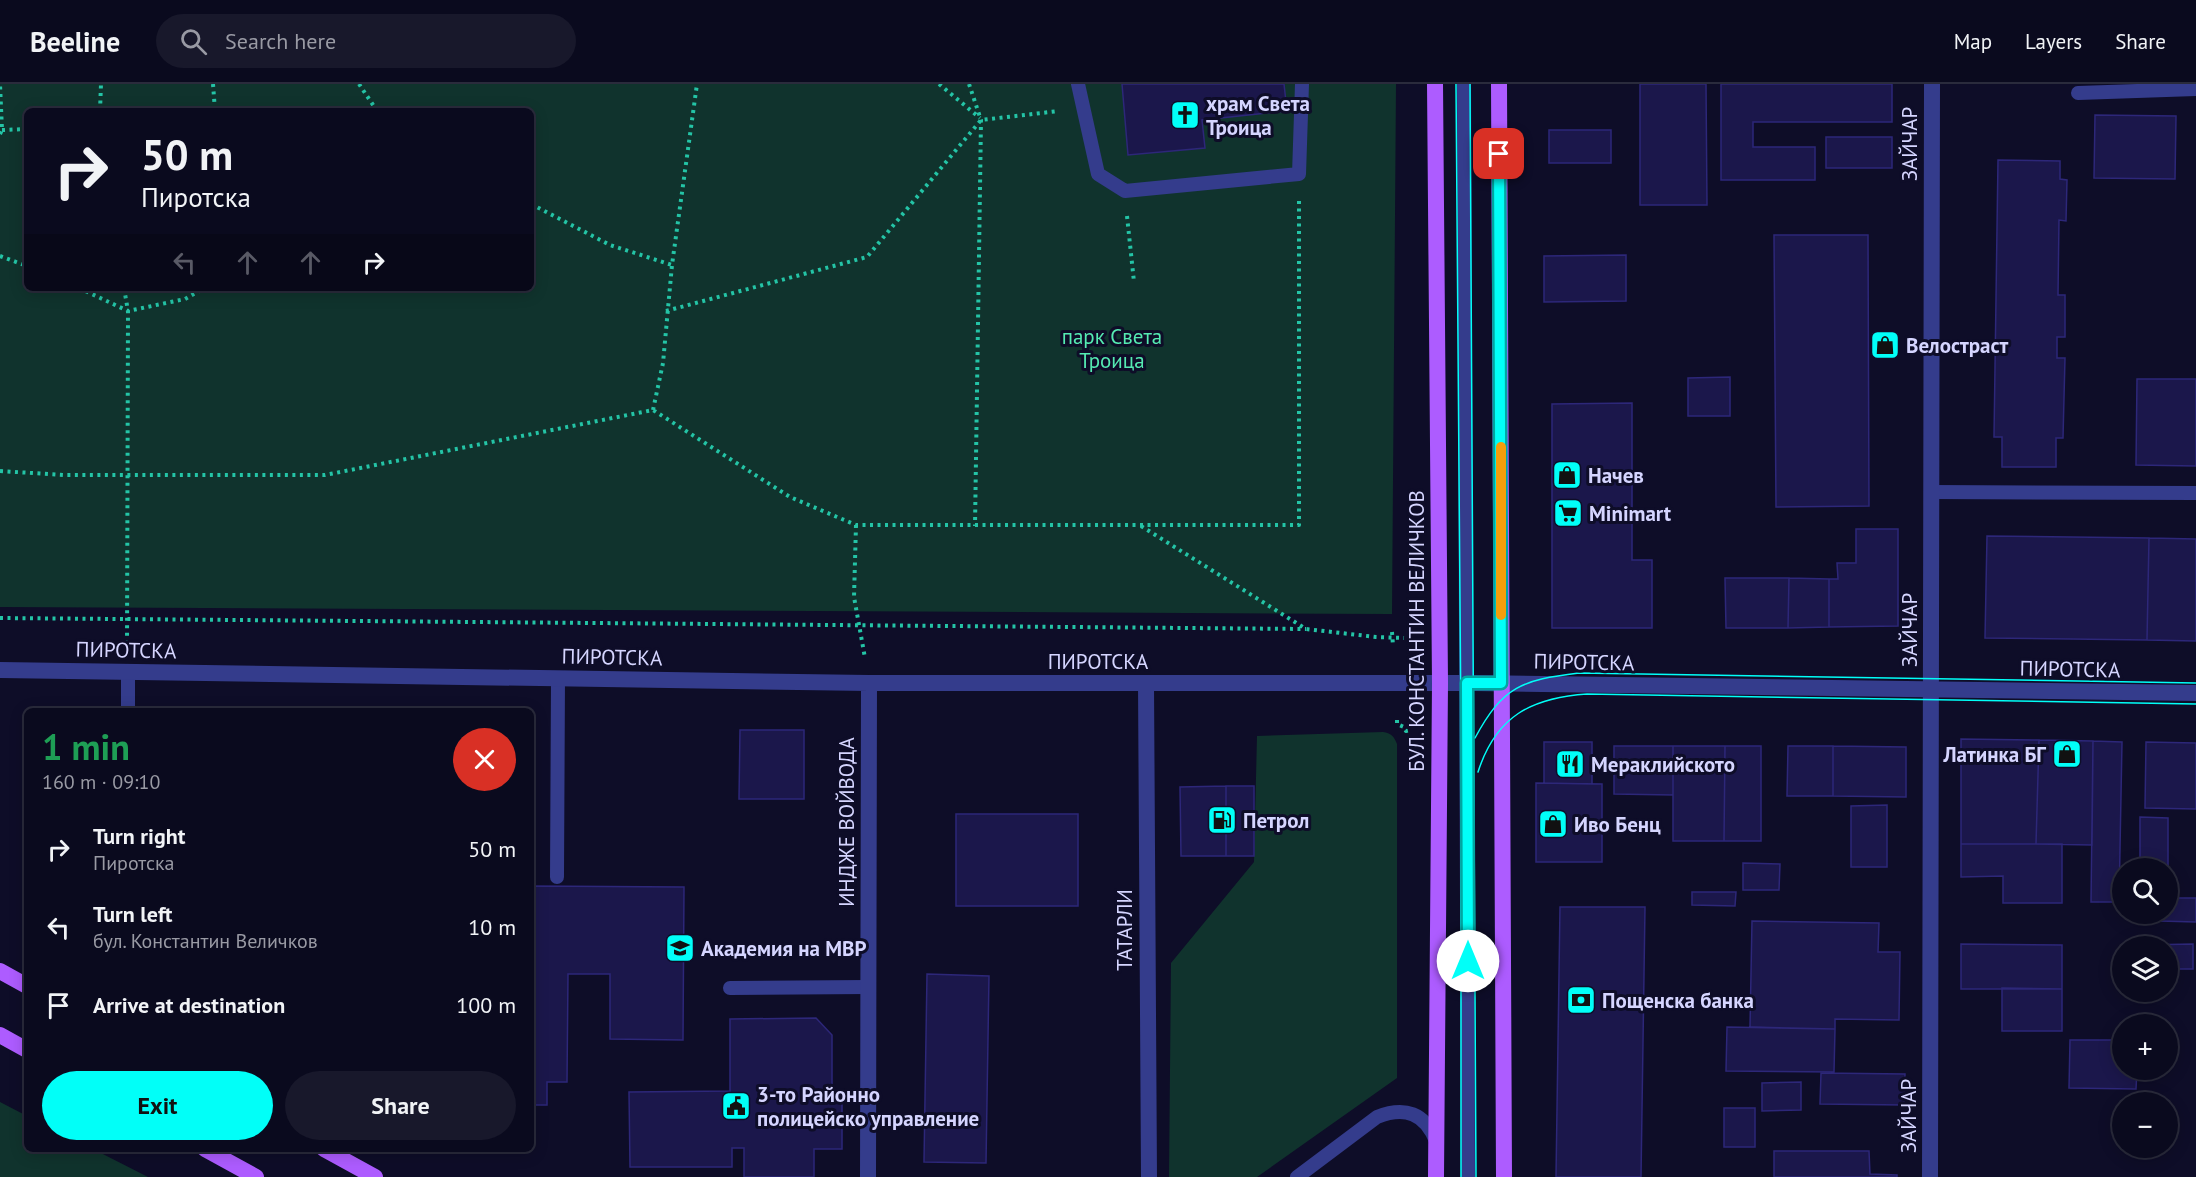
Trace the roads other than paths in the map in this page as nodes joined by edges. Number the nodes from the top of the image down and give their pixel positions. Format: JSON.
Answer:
{"nodes":[{"id":1,"x":1078,"y":84,"type":"edge"},
{"id":2,"x":1302,"y":84,"type":"edge"},
{"id":3,"x":1435,"y":84,"type":"edge"},
{"id":4,"x":1464,"y":84,"type":"edge"},
{"id":5,"x":1499,"y":84,"type":"edge"},
{"id":6,"x":1932,"y":84,"type":"edge"},
{"id":7,"x":2196,"y":89,"type":"edge"},
{"id":8,"x":2078,"y":93,"type":"dead end"},
{"id":9,"x":1931,"y":492,"type":"junction"},
{"id":10,"x":2196,"y":493,"type":"edge"},
{"id":11,"x":0,"y":670,"type":"edge"},
{"id":12,"x":128,"y":672,"type":"junction"},
{"id":13,"x":558,"y":679,"type":"junction"},
{"id":14,"x":869,"y":683,"type":"junction"},
{"id":15,"x":1146,"y":683,"type":"junction"},
{"id":16,"x":1440,"y":683,"type":"junction"},
{"id":17,"x":1467,"y":683,"type":"junction"},
{"id":18,"x":1501,"y":683,"type":"junction"},
{"id":19,"x":1931,"y":689,"type":"junction"},
{"id":20,"x":2196,"y":693,"type":"edge"},
{"id":21,"x":128,"y":708,"type":"edge"},
{"id":22,"x":557,"y":877,"type":"dead end"},
{"id":23,"x":0,"y":971,"type":"edge"},
{"id":24,"x":24,"y":984,"type":"edge"},
{"id":25,"x":868,"y":987,"type":"junction"},
{"id":26,"x":730,"y":988,"type":"dead end"},
{"id":27,"x":0,"y":1035,"type":"edge"},
{"id":28,"x":24,"y":1048,"type":"edge"},
{"id":29,"x":1436,"y":1142,"type":"junction"},
{"id":30,"x":210,"y":1152,"type":"edge"},
{"id":31,"x":329,"y":1152,"type":"edge"},
{"id":32,"x":1320,"y":1160,"type":"junction"},
{"id":33,"x":256,"y":1177,"type":"edge"},
{"id":34,"x":375,"y":1177,"type":"edge"},
{"id":35,"x":868,"y":1177,"type":"edge"},
{"id":36,"x":1149,"y":1177,"type":"edge"},
{"id":37,"x":1297,"y":1177,"type":"edge"},
{"id":38,"x":1320,"y":1177,"type":"edge"},
{"id":39,"x":1436,"y":1177,"type":"edge"},
{"id":40,"x":1468,"y":1177,"type":"edge"},
{"id":41,"x":1504,"y":1177,"type":"edge"},
{"id":42,"x":1930,"y":1177,"type":"edge"}],
"edges":[{"from":1,"to":2,"type":"lane"},
{"from":3,"to":16,"type":"main road","name":"БУЛ. КОНСТАНТИН ВЕЛИЧКОВ"},
{"from":4,"to":17,"type":"lane"},
{"from":5,"to":18,"type":"main road"},
{"from":6,"to":9,"type":"street","name":"ЗАЙЧАР"},
{"from":7,"to":8,"type":"lane"},
{"from":9,"to":10,"type":"lane"},
{"from":9,"to":19,"type":"street","name":"ЗАЙЧАР"},
{"from":11,"to":12,"type":"street","name":"ПИРОТСКА"},
{"from":12,"to":13,"type":"street","name":"ПИРОТСКА"},
{"from":12,"to":21,"type":"lane"},
{"from":13,"to":14,"type":"street","name":"ПИРОТСКА"},
{"from":13,"to":22,"type":"lane"},
{"from":14,"to":15,"type":"street","name":"ПИРОТСКА"},
{"from":14,"to":25,"type":"street","name":"ИНДЖЕ ВОЙВОДА"},
{"from":15,"to":16,"type":"street","name":"ПИРОТСКА"},
{"from":15,"to":36,"type":"street","name":"ТАТАРЛИ"},
{"from":16,"to":17,"type":"street","name":"ПИРОТСКА"},
{"from":16,"to":29,"type":"main road","name":"БУЛ. КОНСТАНТИН ВЕЛИЧКОВ"},
{"from":17,"to":18,"type":"street","name":"ПИРОТСКА"},
{"from":17,"to":40,"type":"lane"},
{"from":18,"to":19,"type":"street","name":"ПИРОТСКА"},
{"from":18,"to":41,"type":"main road"},
{"from":19,"to":20,"type":"street","name":"ПИРОТСКА"},
{"from":19,"to":42,"type":"street","name":"ЗАЙЧАР"},
{"from":23,"to":24,"type":"main road"},
{"from":25,"to":26,"type":"lane"},
{"from":25,"to":35,"type":"street","name":"ИНДЖЕ ВОЙВОДА"},
{"from":27,"to":28,"type":"main road"},
{"from":29,"to":32,"type":"lane"},
{"from":29,"to":39,"type":"main road","name":"БУЛ. КОНСТАНТИН ВЕЛИЧКОВ"},
{"from":30,"to":33,"type":"main road"},
{"from":31,"to":34,"type":"main road"},
{"from":32,"to":37,"type":"lane"},
{"from":32,"to":38,"type":"lane"}]}
